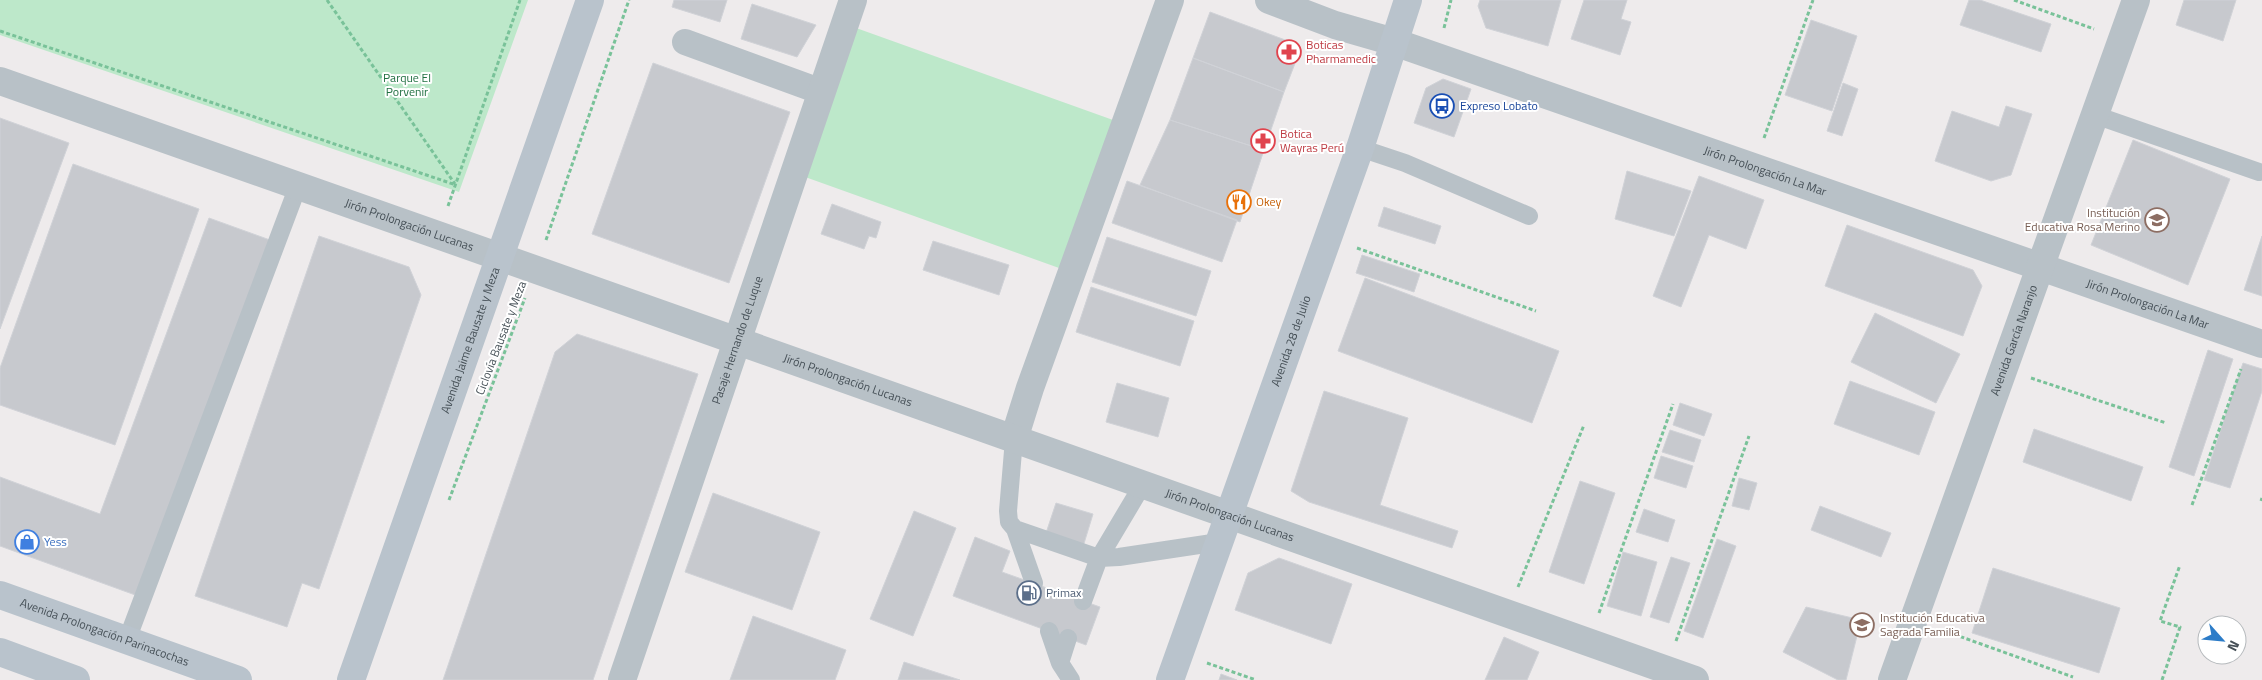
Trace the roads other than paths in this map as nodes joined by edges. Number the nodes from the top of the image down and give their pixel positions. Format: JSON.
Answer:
{"nodes":[{"id":1,"x":590,"y":0,"type":"edge"},
{"id":2,"x":853,"y":0,"type":"edge"},
{"id":3,"x":1170,"y":0,"type":"edge"},
{"id":4,"x":1269,"y":0,"type":"edge"},
{"id":5,"x":1408,"y":0,"type":"edge"},
{"id":6,"x":2136,"y":0,"type":"edge"},
{"id":7,"x":685,"y":42,"type":"dead end"},
{"id":8,"x":1394,"y":42,"type":"junction"},
{"id":9,"x":1,"y":85,"type":"edge"},
{"id":10,"x":822,"y":92,"type":"junction"},
{"id":11,"x":2095,"y":115,"type":"junction"},
{"id":12,"x":1360,"y":148,"type":"junction"},
{"id":13,"x":2259,"y":172,"type":"dead end"},
{"id":14,"x":298,"y":186,"type":"junction"},
{"id":15,"x":1529,"y":216,"type":"dead end"},
{"id":16,"x":500,"y":257,"type":"junction"},
{"id":17,"x":2040,"y":267,"type":"junction"},
{"id":18,"x":737,"y":341,"type":"junction"},
{"id":19,"x":2256,"y":342,"type":"edge"},
{"id":20,"x":1014,"y":439,"type":"junction"},
{"id":21,"x":1143,"y":484,"type":"junction"},
{"id":22,"x":1229,"y":514,"type":"junction"},
{"id":23,"x":1015,"y":529,"type":"junction"},
{"id":24,"x":1218,"y":542,"type":"junction"},
{"id":25,"x":1099,"y":558,"type":"junction"},
{"id":26,"x":1034,"y":583,"type":"dead end"},
{"id":27,"x":0,"y":595,"type":"edge"},
{"id":28,"x":1082,"y":601,"type":"dead end"},
{"id":29,"x":1049,"y":631,"type":"dead end"},
{"id":30,"x":1068,"y":638,"type":"dead end"},
{"id":31,"x":127,"y":640,"type":"junction"},
{"id":32,"x":0,"y":652,"type":"edge"},
{"id":33,"x":1060,"y":662,"type":"junction"},
{"id":34,"x":76,"y":680,"type":"edge"},
{"id":35,"x":238,"y":680,"type":"edge"},
{"id":36,"x":351,"y":680,"type":"edge"},
{"id":37,"x":622,"y":680,"type":"edge"},
{"id":38,"x":1071,"y":680,"type":"edge"},
{"id":39,"x":1170,"y":680,"type":"edge"},
{"id":40,"x":1695,"y":680,"type":"edge"},
{"id":41,"x":1892,"y":680,"type":"edge"}],
"edges":[{"from":1,"to":16,"type":"main road","name":"Avenida Jaime Bausate y Meza"},
{"from":2,"to":10,"type":"street","name":"Pasaje Hernando de Luque"},
{"from":3,"to":20,"type":"street"},
{"from":4,"to":8,"type":"street","name":"Jirón Prolongación La Mar"},
{"from":5,"to":8,"type":"main road","name":"Avenida 28 de Julio"},
{"from":6,"to":11,"type":"street","name":"Avenida García Naranjo"},
{"from":7,"to":10,"type":"street"},
{"from":8,"to":12,"type":"main road","name":"Avenida 28 de Julio"},
{"from":8,"to":17,"type":"street","name":"Jirón Prolongación La Mar"},
{"from":9,"to":14,"type":"street","name":"Jirón Prolongación Lucanas"},
{"from":10,"to":18,"type":"street","name":"Pasaje Hernando de Luque"},
{"from":11,"to":13,"type":"lane"},
{"from":11,"to":17,"type":"street","name":"Avenida García Naranjo"},
{"from":12,"to":15,"type":"lane"},
{"from":12,"to":22,"type":"main road","name":"Avenida 28 de Julio"},
{"from":14,"to":16,"type":"street","name":"Jirón Prolongación Lucanas"},
{"from":14,"to":31,"type":"lane"},
{"from":16,"to":18,"type":"street","name":"Jirón Prolongación Lucanas"},
{"from":16,"to":36,"type":"main road","name":"Avenida Jaime Bausate y Meza"},
{"from":17,"to":19,"type":"street","name":"Jirón Prolongación La Mar"},
{"from":17,"to":41,"type":"street","name":"Avenida García Naranjo"},
{"from":18,"to":20,"type":"street","name":"Jirón Prolongación Lucanas"},
{"from":18,"to":37,"type":"street","name":"Pasaje Hernando de Luque"},
{"from":20,"to":21,"type":"street","name":"Jirón Prolongación Lucanas"},
{"from":20,"to":23,"type":"lane"},
{"from":21,"to":22,"type":"street","name":"Jirón Prolongación Lucanas"},
{"from":21,"to":25,"type":"lane"},
{"from":22,"to":24,"type":"main road","name":"Avenida 28 de Julio"},
{"from":22,"to":40,"type":"street","name":"Jirón Prolongación Lucanas"},
{"from":23,"to":25,"type":"lane"},
{"from":23,"to":26,"type":"lane"},
{"from":24,"to":25,"type":"lane"},
{"from":24,"to":39,"type":"main road","name":"Avenida 28 de Julio"},
{"from":25,"to":28,"type":"lane"},
{"from":27,"to":31,"type":"main road","name":"Avenida Prolongación Parinacochas"},
{"from":29,"to":33,"type":"lane"},
{"from":30,"to":33,"type":"lane"},
{"from":31,"to":35,"type":"main road","name":"Avenida Prolongación Parinacochas"},
{"from":32,"to":34,"type":"main road"},
{"from":33,"to":38,"type":"lane"}]}
